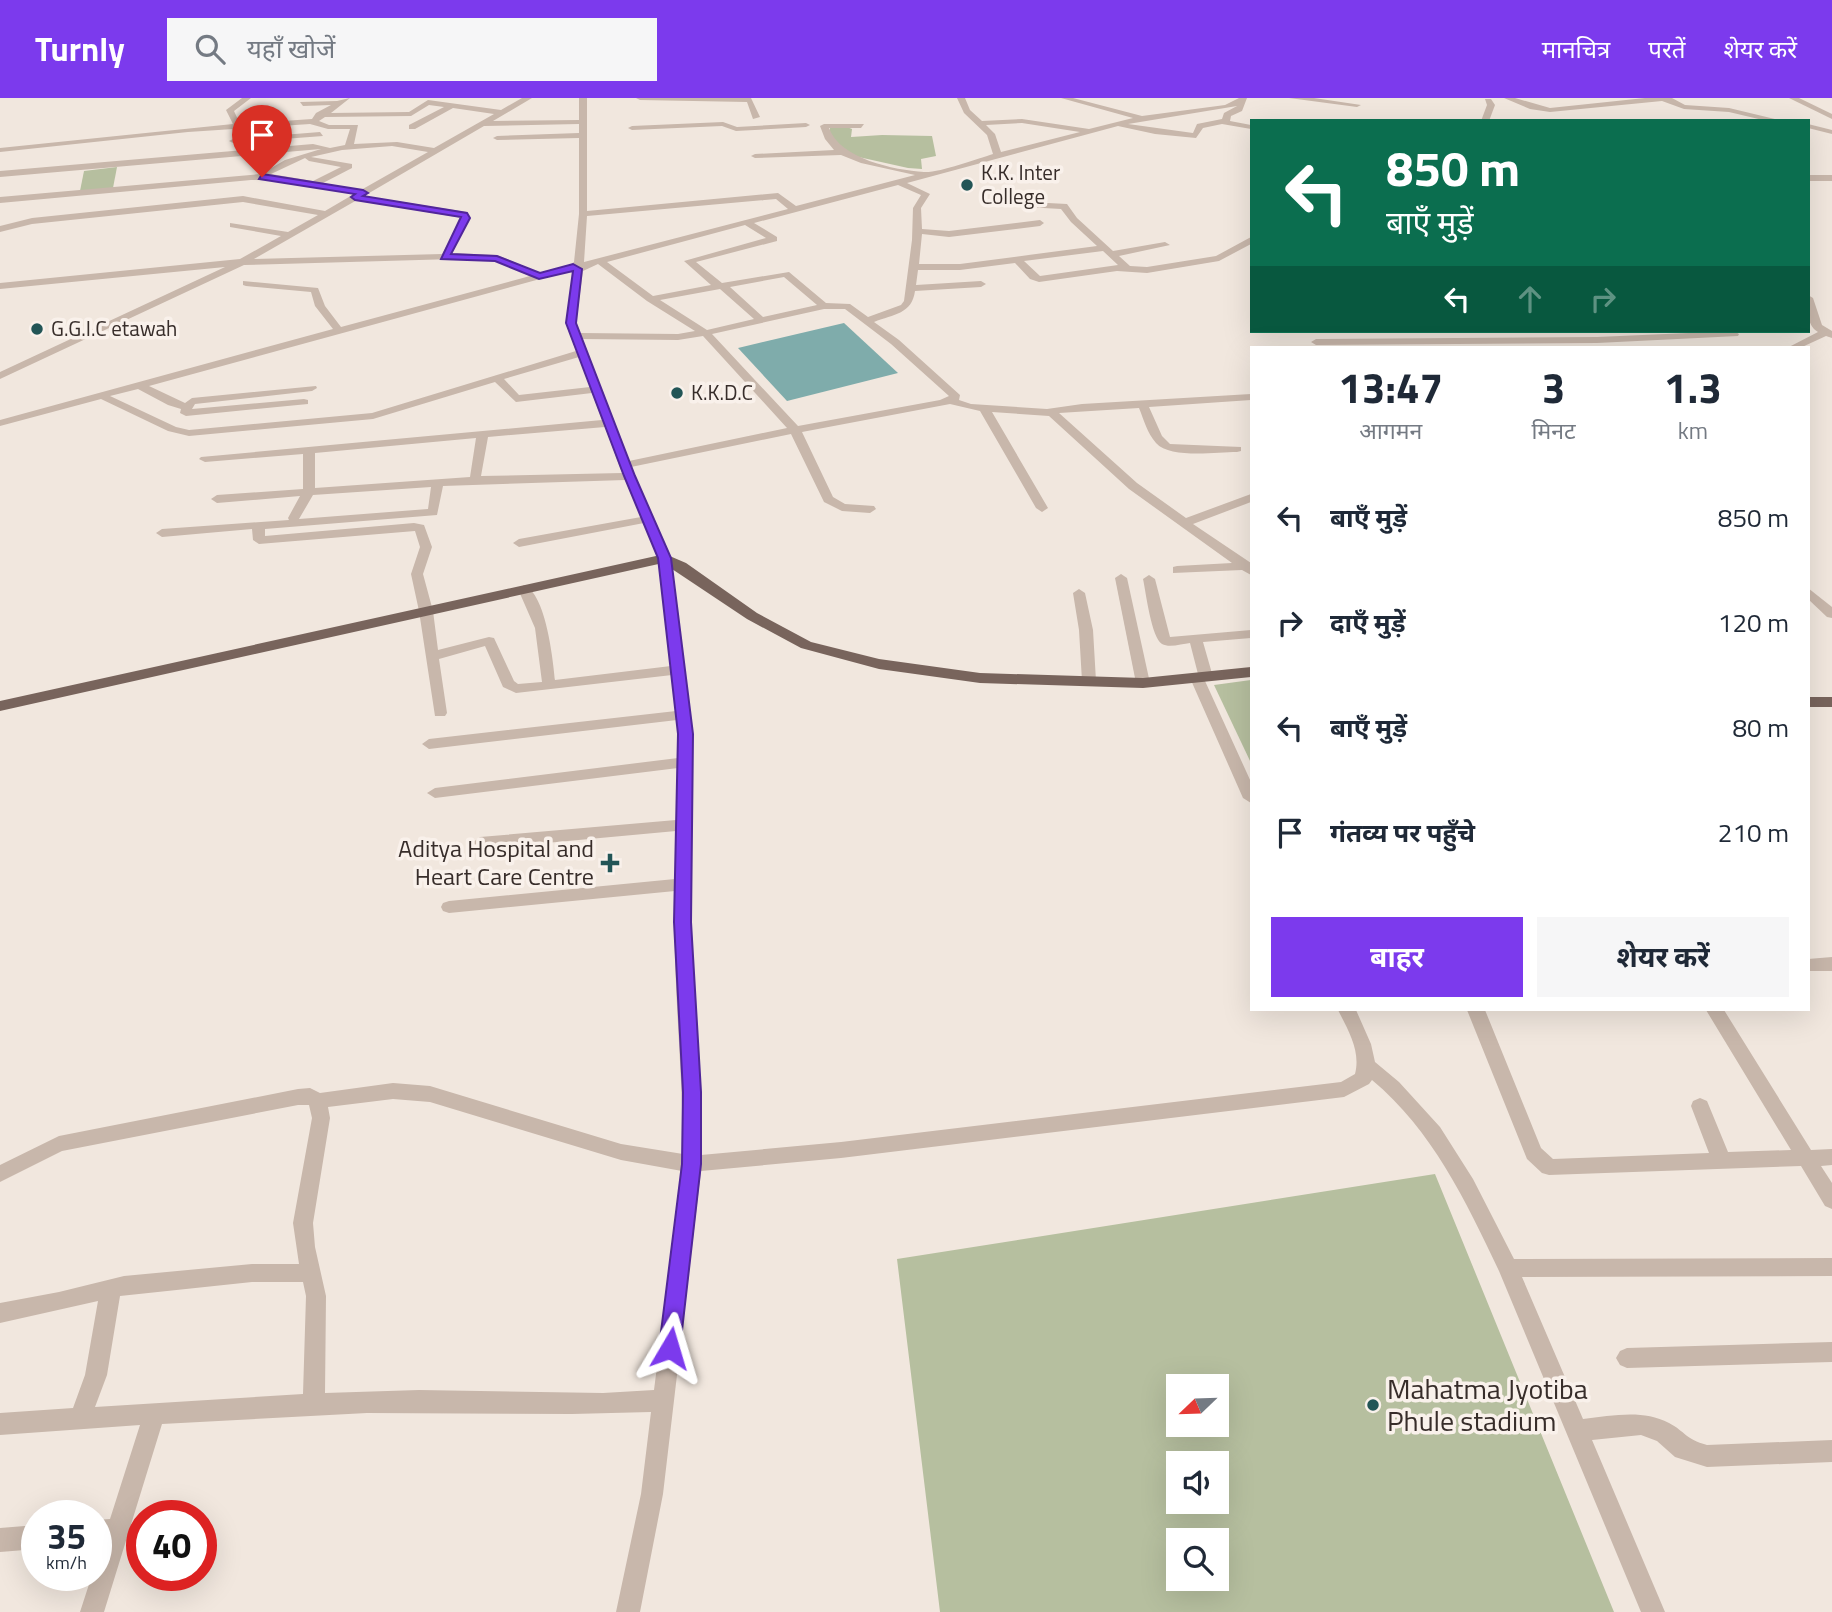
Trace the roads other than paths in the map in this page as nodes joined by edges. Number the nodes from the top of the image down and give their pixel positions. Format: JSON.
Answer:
{"nodes":[{"id":1,"x":247,"y":98,"type":"edge"},
{"id":2,"x":346,"y":98,"type":"edge"},
{"id":3,"x":465,"y":98,"type":"edge"},
{"id":4,"x":528,"y":98,"type":"edge"},
{"id":5,"x":583,"y":98,"type":"edge"},
{"id":6,"x":640,"y":98,"type":"edge"},
{"id":7,"x":961,"y":98,"type":"edge"},
{"id":8,"x":1065,"y":98,"type":"edge"},
{"id":9,"x":1293,"y":98,"type":"edge"},
{"id":10,"x":1508,"y":98,"type":"edge"},
{"id":11,"x":1665,"y":98,"type":"edge"},
{"id":12,"x":1793,"y":98,"type":"edge"},
{"id":13,"x":1242,"y":100,"type":"edge"},
{"id":14,"x":1488,"y":100,"type":"edge"},
{"id":15,"x":1627,"y":100,"type":"edge"},
{"id":16,"x":1357,"y":102,"type":"edge"},
{"id":17,"x":336,"y":103,"type":"junction"},
{"id":18,"x":303,"y":104,"type":"dead end"},
{"id":19,"x":452,"y":105,"type":"junction"},
{"id":20,"x":1539,"y":109,"type":"junction"},
{"id":21,"x":502,"y":113,"type":"junction"},
{"id":22,"x":1361,"y":115,"type":"dead end"},
{"id":23,"x":727,"y":117,"type":"dead end"},
{"id":24,"x":737,"y":117,"type":"dead end"},
{"id":25,"x":747,"y":117,"type":"dead end"},
{"id":26,"x":756,"y":117,"type":"junction"},
{"id":27,"x":1832,"y":117,"type":"edge"},
{"id":28,"x":316,"y":118,"type":"junction"},
{"id":29,"x":1140,"y":118,"type":"junction"},
{"id":30,"x":1486,"y":119,"type":"edge"},
{"id":31,"x":1555,"y":119,"type":"edge"},
{"id":32,"x":1770,"y":119,"type":"edge"},
{"id":33,"x":1226,"y":120,"type":"junction"},
{"id":34,"x":583,"y":122,"type":"junction"},
{"id":35,"x":981,"y":123,"type":"junction"},
{"id":36,"x":483,"y":124,"type":"junction"},
{"id":37,"x":1119,"y":124,"type":"junction"},
{"id":38,"x":806,"y":125,"type":"junction"},
{"id":39,"x":824,"y":125,"type":"junction"},
{"id":40,"x":861,"y":126,"type":"dead end"},
{"id":41,"x":1810,"y":126,"type":"edge"},
{"id":42,"x":412,"y":127,"type":"dead end"},
{"id":43,"x":1250,"y":127,"type":"edge"},
{"id":44,"x":632,"y":128,"type":"dead end"},
{"id":45,"x":1092,"y":131,"type":"junction"},
{"id":46,"x":1832,"y":132,"type":"edge"},
{"id":47,"x":320,"y":134,"type":"dead end"},
{"id":48,"x":583,"y":135,"type":"junction"},
{"id":49,"x":406,"y":137,"type":"dead end"},
{"id":50,"x":497,"y":138,"type":"dead end"},
{"id":51,"x":233,"y":141,"type":"junction"},
{"id":52,"x":389,"y":144,"type":"junction"},
{"id":53,"x":348,"y":149,"type":"junction"},
{"id":54,"x":0,"y":150,"type":"edge"},
{"id":55,"x":330,"y":151,"type":"junction"},
{"id":56,"x":435,"y":152,"type":"junction"},
{"id":57,"x":842,"y":152,"type":"junction"},
{"id":58,"x":230,"y":153,"type":"junction"},
{"id":59,"x":755,"y":156,"type":"dead end"},
{"id":60,"x":998,"y":156,"type":"junction"},
{"id":61,"x":300,"y":158,"type":"junction"},
{"id":62,"x":357,"y":161,"type":"junction"},
{"id":63,"x":108,"y":164,"type":"junction"},
{"id":64,"x":0,"y":174,"type":"edge"},
{"id":65,"x":925,"y":175,"type":"junction"},
{"id":66,"x":262,"y":177,"type":"junction"},
{"id":67,"x":1810,"y":178,"type":"edge"},
{"id":68,"x":1832,"y":178,"type":"edge"},
{"id":69,"x":898,"y":182,"type":"junction"},
{"id":70,"x":313,"y":185,"type":"junction"},
{"id":71,"x":103,"y":190,"type":"junction"},
{"id":72,"x":359,"y":195,"type":"junction"},
{"id":73,"x":0,"y":200,"type":"edge"},
{"id":74,"x":1029,"y":205,"type":"dead end"},
{"id":75,"x":794,"y":209,"type":"junction"},
{"id":76,"x":327,"y":214,"type":"junction"},
{"id":77,"x":583,"y":214,"type":"junction"},
{"id":78,"x":746,"y":222,"type":"junction"},
{"id":79,"x":1040,"y":223,"type":"dead end"},
{"id":80,"x":233,"y":225,"type":"dead end"},
{"id":81,"x":0,"y":229,"type":"edge"},
{"id":82,"x":917,"y":231,"type":"junction"},
{"id":83,"x":290,"y":235,"type":"junction"},
{"id":84,"x":1250,"y":241,"type":"edge"},
{"id":85,"x":1165,"y":245,"type":"dead end"},
{"id":86,"x":1108,"y":251,"type":"junction"},
{"id":87,"x":444,"y":257,"type":"junction"},
{"id":88,"x":1018,"y":260,"type":"junction"},
{"id":89,"x":600,"y":261,"type":"junction"},
{"id":90,"x":242,"y":262,"type":"junction"},
{"id":91,"x":579,"y":266,"type":"junction"},
{"id":92,"x":913,"y":267,"type":"junction"},
{"id":93,"x":1127,"y":268,"type":"junction"},
{"id":94,"x":539,"y":276,"type":"junction"},
{"id":95,"x":246,"y":283,"type":"dead end"},
{"id":96,"x":981,"y":284,"type":"dead end"},
{"id":97,"x":0,"y":286,"type":"edge"},
{"id":98,"x":722,"y":286,"type":"junction"},
{"id":99,"x":910,"y":288,"type":"junction"},
{"id":100,"x":650,"y":299,"type":"junction"},
{"id":101,"x":1810,"y":302,"type":"edge"},
{"id":102,"x":824,"y":306,"type":"junction"},
{"id":103,"x":762,"y":321,"type":"junction"},
{"id":104,"x":867,"y":321,"type":"junction"},
{"id":105,"x":1823,"y":329,"type":"edge"},
{"id":106,"x":339,"y":331,"type":"junction"},
{"id":107,"x":705,"y":332,"type":"junction"},
{"id":108,"x":1477,"y":333,"type":"edge"},
{"id":109,"x":1592,"y":333,"type":"edge"},
{"id":110,"x":1659,"y":334,"type":"edge"},
{"id":111,"x":1734,"y":334,"type":"dead end"},
{"id":112,"x":576,"y":336,"type":"junction"},
{"id":113,"x":1597,"y":340,"type":"junction"},
{"id":114,"x":1316,"y":342,"type":"dead end"},
{"id":115,"x":1484,"y":342,"type":"junction"},
{"id":116,"x":1439,"y":344,"type":"edge"},
{"id":117,"x":1351,"y":345,"type":"edge"},
{"id":118,"x":1795,"y":346,"type":"edge"},
{"id":119,"x":583,"y":352,"type":"junction"},
{"id":120,"x":0,"y":376,"type":"edge"},
{"id":121,"x":496,"y":377,"type":"junction"},
{"id":122,"x":139,"y":385,"type":"junction"},
{"id":123,"x":312,"y":388,"type":"dead end"},
{"id":124,"x":597,"y":389,"type":"junction"},
{"id":125,"x":103,"y":395,"type":"junction"},
{"id":126,"x":1250,"y":397,"type":"edge"},
{"id":127,"x":190,"y":400,"type":"junction"},
{"id":128,"x":950,"y":400,"type":"junction"},
{"id":129,"x":304,"y":401,"type":"dead end"},
{"id":130,"x":1142,"y":404,"type":"junction"},
{"id":131,"x":984,"y":408,"type":"junction"},
{"id":132,"x":1049,"y":412,"type":"junction"},
{"id":133,"x":0,"y":423,"type":"edge"},
{"id":134,"x":610,"y":423,"type":"junction"},
{"id":135,"x":795,"y":430,"type":"junction"},
{"id":136,"x":484,"y":436,"type":"junction"},
{"id":137,"x":1237,"y":449,"type":"dead end"},
{"id":138,"x":309,"y":451,"type":"junction"},
{"id":139,"x":205,"y":459,"type":"dead end"},
{"id":140,"x":627,"y":471,"type":"junction"},
{"id":141,"x":475,"y":480,"type":"junction"},
{"id":142,"x":438,"y":482,"type":"junction"},
{"id":143,"x":309,"y":492,"type":"junction"},
{"id":144,"x":1250,"y":498,"type":"edge"},
{"id":145,"x":216,"y":499,"type":"dead end"},
{"id":146,"x":1042,"y":508,"type":"dead end"},
{"id":147,"x":870,"y":509,"type":"dead end"},
{"id":148,"x":293,"y":518,"type":"dead end"},
{"id":149,"x":648,"y":519,"type":"junction"},
{"id":150,"x":1184,"y":523,"type":"junction"},
{"id":151,"x":259,"y":526,"type":"junction"},
{"id":152,"x":162,"y":533,"type":"dead end"},
{"id":153,"x":519,"y":543,"type":"dead end"},
{"id":154,"x":665,"y":558,"type":"junction"},
{"id":155,"x":1249,"y":568,"type":"edge"},
{"id":156,"x":1177,"y":570,"type":"dead end"},
{"id":157,"x":1121,"y":578,"type":"dead end"},
{"id":158,"x":1149,"y":579,"type":"dead end"},
{"id":159,"x":524,"y":589,"type":"junction"},
{"id":160,"x":1079,"y":593,"type":"dead end"},
{"id":161,"x":1810,"y":594,"type":"edge"},
{"id":162,"x":426,"y":611,"type":"junction"},
{"id":163,"x":1832,"y":614,"type":"edge"},
{"id":164,"x":1250,"y":635,"type":"edge"},
{"id":165,"x":1196,"y":640,"type":"junction"},
{"id":166,"x":433,"y":656,"type":"junction"},
{"id":167,"x":678,"y":670,"type":"junction"},
{"id":168,"x":1250,"y":672,"type":"edge"},
{"id":169,"x":1202,"y":678,"type":"junction"},
{"id":170,"x":1089,"y":681,"type":"junction"},
{"id":171,"x":1143,"y":682,"type":"junction"},
{"id":172,"x":549,"y":686,"type":"junction"},
{"id":173,"x":1810,"y":702,"type":"edge"},
{"id":174,"x":1832,"y":702,"type":"edge"},
{"id":175,"x":0,"y":706,"type":"edge"},
{"id":176,"x":440,"y":713,"type":"dead end"},
{"id":177,"x":683,"y":715,"type":"junction"},
{"id":178,"x":429,"y":744,"type":"dead end"},
{"id":179,"x":685,"y":762,"type":"junction"},
{"id":180,"x":435,"y":793,"type":"dead end"},
{"id":181,"x":1250,"y":796,"type":"edge"},
{"id":182,"x":684,"y":825,"type":"junction"},
{"id":183,"x":480,"y":843,"type":"dead end"},
{"id":184,"x":683,"y":884,"type":"junction"},
{"id":185,"x":449,"y":907,"type":"dead end"},
{"id":186,"x":1832,"y":964,"type":"edge"},
{"id":187,"x":1810,"y":965,"type":"edge"},
{"id":188,"x":1347,"y":1011,"type":"edge"},
{"id":189,"x":1476,"y":1011,"type":"edge"},
{"id":190,"x":1716,"y":1011,"type":"edge"},
{"id":191,"x":1368,"y":1067,"type":"junction"},
{"id":192,"x":317,"y":1101,"type":"junction"},
{"id":193,"x":1700,"y":1106,"type":"dead end"},
{"id":194,"x":1832,"y":1157,"type":"edge"},
{"id":195,"x":1805,"y":1158,"type":"junction"},
{"id":196,"x":1721,"y":1160,"type":"junction"},
{"id":197,"x":692,"y":1164,"type":"junction"},
{"id":198,"x":0,"y":1174,"type":"edge"},
{"id":199,"x":1832,"y":1200,"type":"edge"},
{"id":200,"x":1832,"y":1267,"type":"edge"},
{"id":201,"x":1508,"y":1268,"type":"junction"},
{"id":202,"x":310,"y":1273,"type":"junction"},
{"id":203,"x":111,"y":1288,"type":"junction"},
{"id":204,"x":0,"y":1313,"type":"edge"},
{"id":205,"x":1832,"y":1352,"type":"edge"},
{"id":206,"x":1627,"y":1358,"type":"dead end"},
{"id":207,"x":663,"y":1400,"type":"junction"},
{"id":208,"x":314,"y":1404,"type":"junction"},
{"id":209,"x":154,"y":1414,"type":"junction"},
{"id":210,"x":80,"y":1419,"type":"junction"},
{"id":211,"x":0,"y":1424,"type":"edge"},
{"id":212,"x":1575,"y":1431,"type":"junction"},
{"id":213,"x":1832,"y":1451,"type":"edge"},
{"id":214,"x":112,"y":1519,"type":"edge"},
{"id":215,"x":21,"y":1538,"type":"edge"},
{"id":216,"x":0,"y":1540,"type":"edge"},
{"id":217,"x":96,"y":1591,"type":"edge"},
{"id":218,"x":92,"y":1612,"type":"edge"},
{"id":219,"x":628,"y":1612,"type":"edge"},
{"id":220,"x":1653,"y":1612,"type":"edge"}],
"edges":[{"from":1,"to":51,"type":"street"},
{"from":2,"to":17,"type":"street"},
{"from":3,"to":19,"type":"street"},
{"from":4,"to":21,"type":"street"},
{"from":5,"to":34,"type":"street"},
{"from":6,"to":26,"type":"street"},
{"from":7,"to":35,"type":"street"},
{"from":8,"to":29,"type":"street"},
{"from":9,"to":16,"type":"street"},
{"from":10,"to":20,"type":"street"},
{"from":11,"to":15,"type":"street"},
{"from":11,"to":32,"type":"street"},
{"from":12,"to":27,"type":"street"},
{"from":13,"to":29,"type":"street"},
{"from":13,"to":33,"type":"street"},
{"from":14,"to":30,"type":"street"},
{"from":15,"to":20,"type":"street"},
{"from":16,"to":22,"type":"street"},
{"from":17,"to":18,"type":"street"},
{"from":17,"to":28,"type":"street"},
{"from":19,"to":21,"type":"street"},
{"from":19,"to":28,"type":"street"},
{"from":19,"to":42,"type":"street"},
{"from":20,"to":31,"type":"street"},
{"from":21,"to":36,"type":"street"},
{"from":23,"to":24,"type":"street"},
{"from":25,"to":26,"type":"street"},
{"from":26,"to":38,"type":"street"},
{"from":28,"to":53,"type":"street"},
{"from":28,"to":54,"type":"street"},
{"from":29,"to":37,"type":"street"},
{"from":33,"to":37,"type":"street"},
{"from":33,"to":43,"type":"street"},
{"from":34,"to":36,"type":"street"},
{"from":34,"to":48,"type":"street"},
{"from":35,"to":45,"type":"street"},
{"from":35,"to":60,"type":"street"},
{"from":36,"to":56,"type":"street"},
{"from":37,"to":45,"type":"street"},
{"from":38,"to":39,"type":"street"},
{"from":38,"to":44,"type":"street"},
{"from":39,"to":40,"type":"street"},
{"from":39,"to":57,"type":"street"},
{"from":41,"to":46,"type":"street"},
{"from":45,"to":60,"type":"street"},
{"from":47,"to":51,"type":"street"},
{"from":48,"to":50,"type":"street"},
{"from":48,"to":77,"type":"street"},
{"from":49,"to":52,"type":"street"},
{"from":51,"to":58,"type":"street"},
{"from":52,"to":53,"type":"street"},
{"from":52,"to":56,"type":"street"},
{"from":52,"to":62,"type":"street"},
{"from":53,"to":55,"type":"street"},
{"from":55,"to":58,"type":"street"},
{"from":55,"to":61,"type":"street"},
{"from":56,"to":72,"type":"street"},
{"from":57,"to":59,"type":"street"},
{"from":57,"to":65,"type":"street"},
{"from":58,"to":63,"type":"street"},
{"from":60,"to":65,"type":"street"},
{"from":61,"to":62,"type":"street"},
{"from":61,"to":66,"type":"street"},
{"from":62,"to":70,"type":"street"},
{"from":63,"to":64,"type":"street"},
{"from":63,"to":71,"type":"street"},
{"from":65,"to":69,"type":"street"},
{"from":66,"to":70,"type":"street"},
{"from":66,"to":71,"type":"street"},
{"from":67,"to":68,"type":"street"},
{"from":69,"to":75,"type":"street"},
{"from":69,"to":82,"type":"street"},
{"from":70,"to":72,"type":"street"},
{"from":71,"to":73,"type":"street"},
{"from":72,"to":76,"type":"street"},
{"from":72,"to":87,"type":"street"},
{"from":74,"to":86,"type":"street"},
{"from":75,"to":77,"type":"street"},
{"from":75,"to":78,"type":"street"},
{"from":76,"to":81,"type":"street"},
{"from":76,"to":83,"type":"street"},
{"from":77,"to":91,"type":"street"},
{"from":78,"to":89,"type":"street"},
{"from":78,"to":98,"type":"street"},
{"from":79,"to":82,"type":"street"},
{"from":80,"to":83,"type":"street"},
{"from":82,"to":92,"type":"street"},
{"from":83,"to":90,"type":"street"},
{"from":84,"to":93,"type":"street"},
{"from":85,"to":86,"type":"street"},
{"from":86,"to":88,"type":"street"},
{"from":86,"to":93,"type":"street"},
{"from":87,"to":90,"type":"street"},
{"from":87,"to":94,"type":"street"},
{"from":88,"to":92,"type":"street"},
{"from":88,"to":93,"type":"street"},
{"from":89,"to":91,"type":"street"},
{"from":89,"to":100,"type":"street"},
{"from":90,"to":97,"type":"street"},
{"from":90,"to":120,"type":"street"},
{"from":91,"to":94,"type":"street"},
{"from":91,"to":112,"type":"street"},
{"from":92,"to":99,"type":"street"},
{"from":94,"to":106,"type":"street"},
{"from":95,"to":106,"type":"street"},
{"from":96,"to":99,"type":"street"},
{"from":98,"to":100,"type":"street"},
{"from":98,"to":102,"type":"street"},
{"from":98,"to":103,"type":"street"},
{"from":99,"to":104,"type":"street"},
{"from":100,"to":107,"type":"street"},
{"from":101,"to":105,"type":"street"},
{"from":102,"to":103,"type":"street"},
{"from":102,"to":104,"type":"street"},
{"from":103,"to":107,"type":"street"},
{"from":104,"to":128,"type":"street"},
{"from":105,"to":118,"type":"street"},
{"from":106,"to":122,"type":"street"},
{"from":107,"to":112,"type":"street"},
{"from":107,"to":135,"type":"street"},
{"from":108,"to":115,"type":"street"},
{"from":109,"to":113,"type":"street"},
{"from":110,"to":111,"type":"street"},
{"from":110,"to":113,"type":"street"},
{"from":112,"to":119,"type":"street"},
{"from":113,"to":115,"type":"street"},
{"from":114,"to":117,"type":"street"},
{"from":115,"to":116,"type":"street"},
{"from":116,"to":117,"type":"street"},
{"from":119,"to":121,"type":"street"},
{"from":119,"to":124,"type":"street"},
{"from":121,"to":124,"type":"street"},
{"from":121,"to":125,"type":"street"},
{"from":122,"to":125,"type":"street"},
{"from":122,"to":127,"type":"street"},
{"from":123,"to":127,"type":"street"},
{"from":124,"to":134,"type":"street"},
{"from":125,"to":133,"type":"street"},
{"from":126,"to":130,"type":"street"},
{"from":127,"to":129,"type":"street"},
{"from":128,"to":131,"type":"street"},
{"from":128,"to":135,"type":"street"},
{"from":130,"to":132,"type":"street"},
{"from":130,"to":137,"type":"street"},
{"from":131,"to":132,"type":"street"},
{"from":131,"to":146,"type":"street"},
{"from":132,"to":150,"type":"street"},
{"from":134,"to":136,"type":"street"},
{"from":134,"to":140,"type":"street"},
{"from":135,"to":140,"type":"street"},
{"from":135,"to":147,"type":"street"},
{"from":136,"to":138,"type":"street"},
{"from":136,"to":141,"type":"street"},
{"from":138,"to":139,"type":"street"},
{"from":138,"to":143,"type":"street"},
{"from":140,"to":141,"type":"street"},
{"from":140,"to":149,"type":"street"},
{"from":141,"to":142,"type":"street"},
{"from":142,"to":143,"type":"street"},
{"from":142,"to":151,"type":"street"},
{"from":143,"to":145,"type":"street"},
{"from":143,"to":148,"type":"street"},
{"from":144,"to":150,"type":"street"},
{"from":149,"to":153,"type":"street"},
{"from":149,"to":154,"type":"street"},
{"from":150,"to":155,"type":"street"},
{"from":151,"to":152,"type":"street"},
{"from":151,"to":162,"type":"street"},
{"from":154,"to":159,"type":"main road"},
{"from":154,"to":167,"type":"street"},
{"from":154,"to":170,"type":"main road"},
{"from":155,"to":156,"type":"street"},
{"from":157,"to":171,"type":"street"},
{"from":158,"to":165,"type":"street"},
{"from":159,"to":162,"type":"main road"},
{"from":159,"to":172,"type":"street"},
{"from":160,"to":170,"type":"street"},
{"from":161,"to":163,"type":"street"},
{"from":162,"to":166,"type":"street"},
{"from":162,"to":175,"type":"main road"},
{"from":164,"to":165,"type":"street"},
{"from":165,"to":169,"type":"street"},
{"from":166,"to":172,"type":"street"},
{"from":166,"to":176,"type":"street"},
{"from":167,"to":172,"type":"street"},
{"from":167,"to":177,"type":"street"},
{"from":168,"to":169,"type":"main road"},
{"from":169,"to":171,"type":"main road"},
{"from":169,"to":181,"type":"street"},
{"from":170,"to":171,"type":"main road"},
{"from":173,"to":174,"type":"main road"},
{"from":177,"to":178,"type":"street"},
{"from":177,"to":179,"type":"street"},
{"from":179,"to":180,"type":"street"},
{"from":179,"to":182,"type":"street"},
{"from":182,"to":183,"type":"street"},
{"from":182,"to":184,"type":"street"},
{"from":184,"to":185,"type":"street"},
{"from":184,"to":197,"type":"street"},
{"from":186,"to":187,"type":"street"},
{"from":188,"to":191,"type":"street"},
{"from":189,"to":196,"type":"street"},
{"from":190,"to":195,"type":"street"},
{"from":191,"to":197,"type":"street"},
{"from":191,"to":201,"type":"street"},
{"from":192,"to":197,"type":"street"},
{"from":192,"to":198,"type":"street"},
{"from":192,"to":202,"type":"street"},
{"from":193,"to":196,"type":"street"},
{"from":194,"to":195,"type":"street"},
{"from":195,"to":196,"type":"street"},
{"from":195,"to":199,"type":"street"},
{"from":197,"to":207,"type":"street"},
{"from":200,"to":201,"type":"street"},
{"from":201,"to":212,"type":"street"},
{"from":202,"to":203,"type":"street"},
{"from":202,"to":208,"type":"street"},
{"from":203,"to":204,"type":"street"},
{"from":203,"to":210,"type":"street"},
{"from":205,"to":206,"type":"street"},
{"from":207,"to":208,"type":"street"},
{"from":207,"to":219,"type":"street"},
{"from":208,"to":209,"type":"street"},
{"from":209,"to":210,"type":"street"},
{"from":209,"to":214,"type":"street"},
{"from":210,"to":211,"type":"street"},
{"from":212,"to":213,"type":"street"},
{"from":212,"to":220,"type":"street"},
{"from":215,"to":216,"type":"street"},
{"from":217,"to":218,"type":"street"}]}
